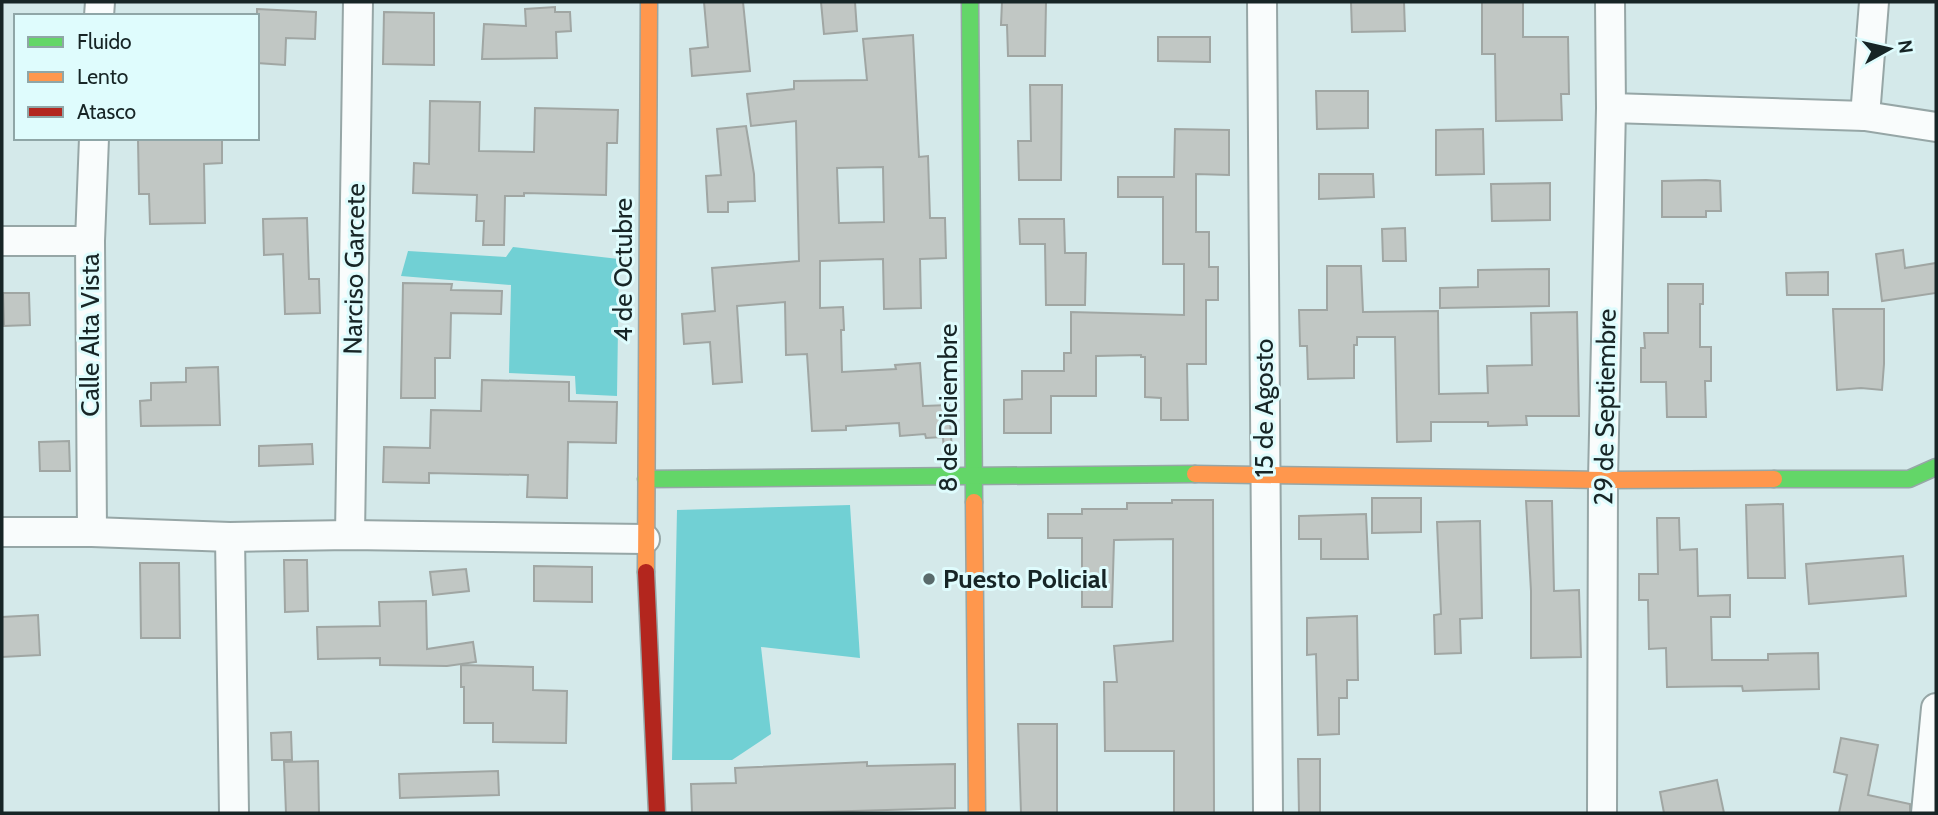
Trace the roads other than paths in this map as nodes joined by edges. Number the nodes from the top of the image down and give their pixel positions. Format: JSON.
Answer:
{"nodes":[{"id":1,"x":358,"y":2,"type":"edge"},
{"id":2,"x":649,"y":2,"type":"edge"},
{"id":3,"x":970,"y":2,"type":"edge"},
{"id":4,"x":1262,"y":2,"type":"edge"},
{"id":5,"x":1610,"y":2,"type":"edge"},
{"id":6,"x":1874,"y":2,"type":"edge"},
{"id":7,"x":1611,"y":108,"type":"junction"},
{"id":8,"x":1865,"y":116,"type":"junction"},
{"id":9,"x":1936,"y":127,"type":"edge"},
{"id":10,"x":94,"y":140,"type":"edge"},
{"id":11,"x":2,"y":241,"type":"edge"},
{"id":12,"x":89,"y":241,"type":"junction"},
{"id":13,"x":1936,"y":467,"type":"edge"},
{"id":14,"x":1264,"y":473,"type":"junction"},
{"id":15,"x":973,"y":475,"type":"junction"},
{"id":16,"x":646,"y":479,"type":"junction"},
{"id":17,"x":1603,"y":480,"type":"junction"},
{"id":18,"x":2,"y":532,"type":"edge"},
{"id":19,"x":92,"y":532,"type":"junction"},
{"id":20,"x":349,"y":535,"type":"junction"},
{"id":21,"x":230,"y":537,"type":"junction"},
{"id":22,"x":645,"y":538,"type":"junction"},
{"id":23,"x":1936,"y":708,"type":"edge"},
{"id":24,"x":234,"y":813,"type":"edge"},
{"id":25,"x":657,"y":813,"type":"edge"},
{"id":26,"x":977,"y":813,"type":"edge"},
{"id":27,"x":1268,"y":813,"type":"edge"},
{"id":28,"x":1602,"y":813,"type":"edge"},
{"id":29,"x":1926,"y":813,"type":"edge"}],
"edges":[{"from":1,"to":20,"type":"street","name":"Narciso Garcete"},
{"from":2,"to":16,"type":"street","name":"4 de Octubre"},
{"from":3,"to":15,"type":"street","name":"8 de Diciembre"},
{"from":4,"to":14,"type":"street","name":"15 de Agosto"},
{"from":5,"to":7,"type":"street","name":"29 de Septiembre"},
{"from":6,"to":8,"type":"street"},
{"from":7,"to":8,"type":"street"},
{"from":7,"to":17,"type":"street","name":"29 de Septiembre"},
{"from":8,"to":9,"type":"street"},
{"from":10,"to":12,"type":"street","name":"Calle Alta Vista"},
{"from":11,"to":12,"type":"street"},
{"from":12,"to":19,"type":"street","name":"Calle Alta Vista"},
{"from":13,"to":17,"type":"street"},
{"from":14,"to":15,"type":"street"},
{"from":14,"to":17,"type":"street"},
{"from":14,"to":27,"type":"street","name":"15 de Agosto"},
{"from":15,"to":16,"type":"street"},
{"from":15,"to":26,"type":"street","name":"8 de Diciembre"},
{"from":16,"to":22,"type":"street","name":"4 de Octubre"},
{"from":17,"to":28,"type":"street","name":"29 de Septiembre"},
{"from":18,"to":19,"type":"street"},
{"from":19,"to":21,"type":"street"},
{"from":20,"to":21,"type":"street"},
{"from":20,"to":22,"type":"street"},
{"from":21,"to":24,"type":"street"},
{"from":22,"to":25,"type":"street","name":"4 de Octubre"},
{"from":23,"to":29,"type":"street"}]}
